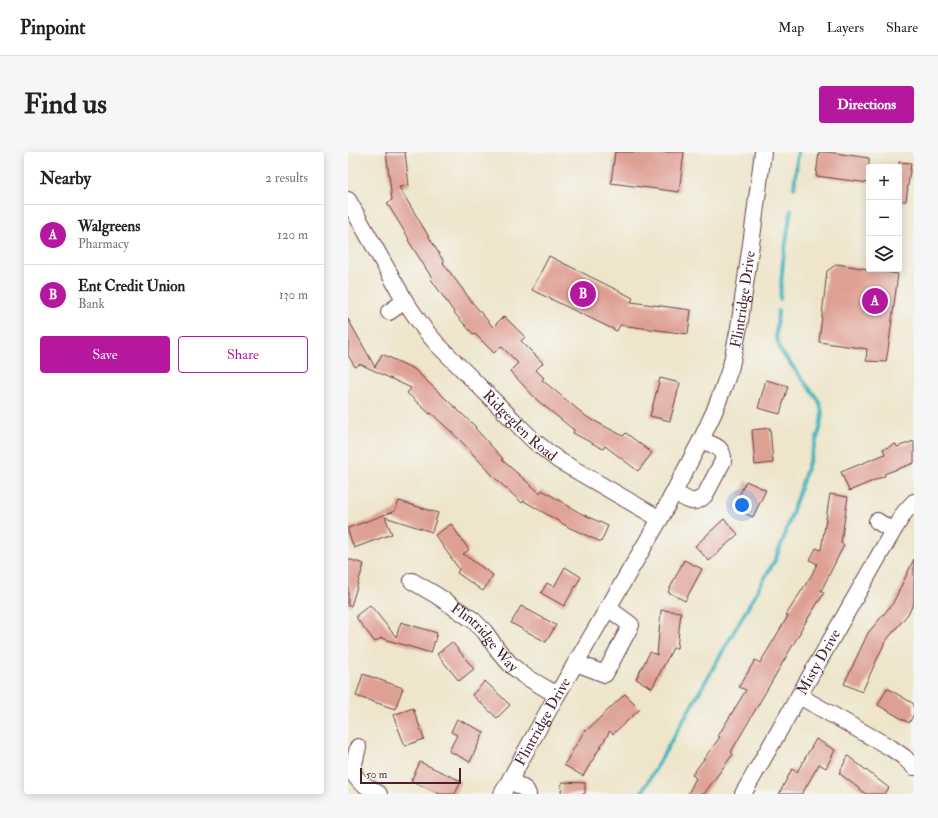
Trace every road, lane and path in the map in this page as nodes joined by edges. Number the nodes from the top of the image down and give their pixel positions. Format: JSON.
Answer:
{"nodes":[{"id":1,"x":763,"y":152,"type":"edge"},
{"id":2,"x":348,"y":200,"type":"edge"},
{"id":3,"x":405,"y":301,"type":"junction"},
{"id":4,"x":390,"y":312,"type":"dead end"},
{"id":5,"x":702,"y":440,"type":"junction"},
{"id":6,"x":674,"y":492,"type":"junction"},
{"id":7,"x":914,"y":502,"type":"edge"},
{"id":8,"x":660,"y":519,"type":"junction"},
{"id":9,"x":877,"y":521,"type":"dead end"},
{"id":10,"x":893,"y":531,"type":"junction"},
{"id":11,"x":412,"y":581,"type":"dead end"},
{"id":12,"x":608,"y":608,"type":"junction"},
{"id":13,"x":576,"y":663,"type":"junction"},
{"id":14,"x":557,"y":695,"type":"junction"},
{"id":15,"x":799,"y":696,"type":"junction"},
{"id":16,"x":358,"y":747,"type":"dead end"},
{"id":17,"x":914,"y":767,"type":"edge"},
{"id":18,"x":510,"y":780,"type":"junction"},
{"id":19,"x":354,"y":786,"type":"edge"},
{"id":20,"x":378,"y":794,"type":"edge"},
{"id":21,"x":502,"y":794,"type":"edge"},
{"id":22,"x":528,"y":794,"type":"edge"},
{"id":23,"x":744,"y":794,"type":"edge"}],
"edges":[{"from":1,"to":5,"type":"street","name":"Flintridge Drive"},
{"from":2,"to":3,"type":"street","name":"Ridgeglen Road"},
{"from":3,"to":4,"type":"street"},
{"from":3,"to":8,"type":"street","name":"Ridgeglen Road"},
{"from":5,"to":6,"type":"street","name":"Flintridge Drive"},
{"from":5,"to":6,"type":"street"},
{"from":6,"to":8,"type":"street","name":"Flintridge Drive"},
{"from":7,"to":10,"type":"street","name":"Misty Drive"},
{"from":8,"to":12,"type":"street","name":"Flintridge Drive"},
{"from":9,"to":10,"type":"street"},
{"from":10,"to":15,"type":"street","name":"Misty Drive"},
{"from":11,"to":14,"type":"street","name":"Flintridge Way"},
{"from":12,"to":13,"type":"street","name":"Flintridge Drive"},
{"from":12,"to":13,"type":"street","name":"Flintridge Drive"},
{"from":13,"to":14,"type":"street","name":"Flintridge Drive"},
{"from":14,"to":18,"type":"street","name":"Flintridge Drive"},
{"from":15,"to":17,"type":"street"},
{"from":15,"to":23,"type":"street","name":"Misty Drive"},
{"from":16,"to":19,"type":"street"},
{"from":18,"to":21,"type":"street","name":"Flintridge Drive"},
{"from":18,"to":22,"type":"street","name":"Flintridge Drive"},
{"from":19,"to":20,"type":"street"}]}
